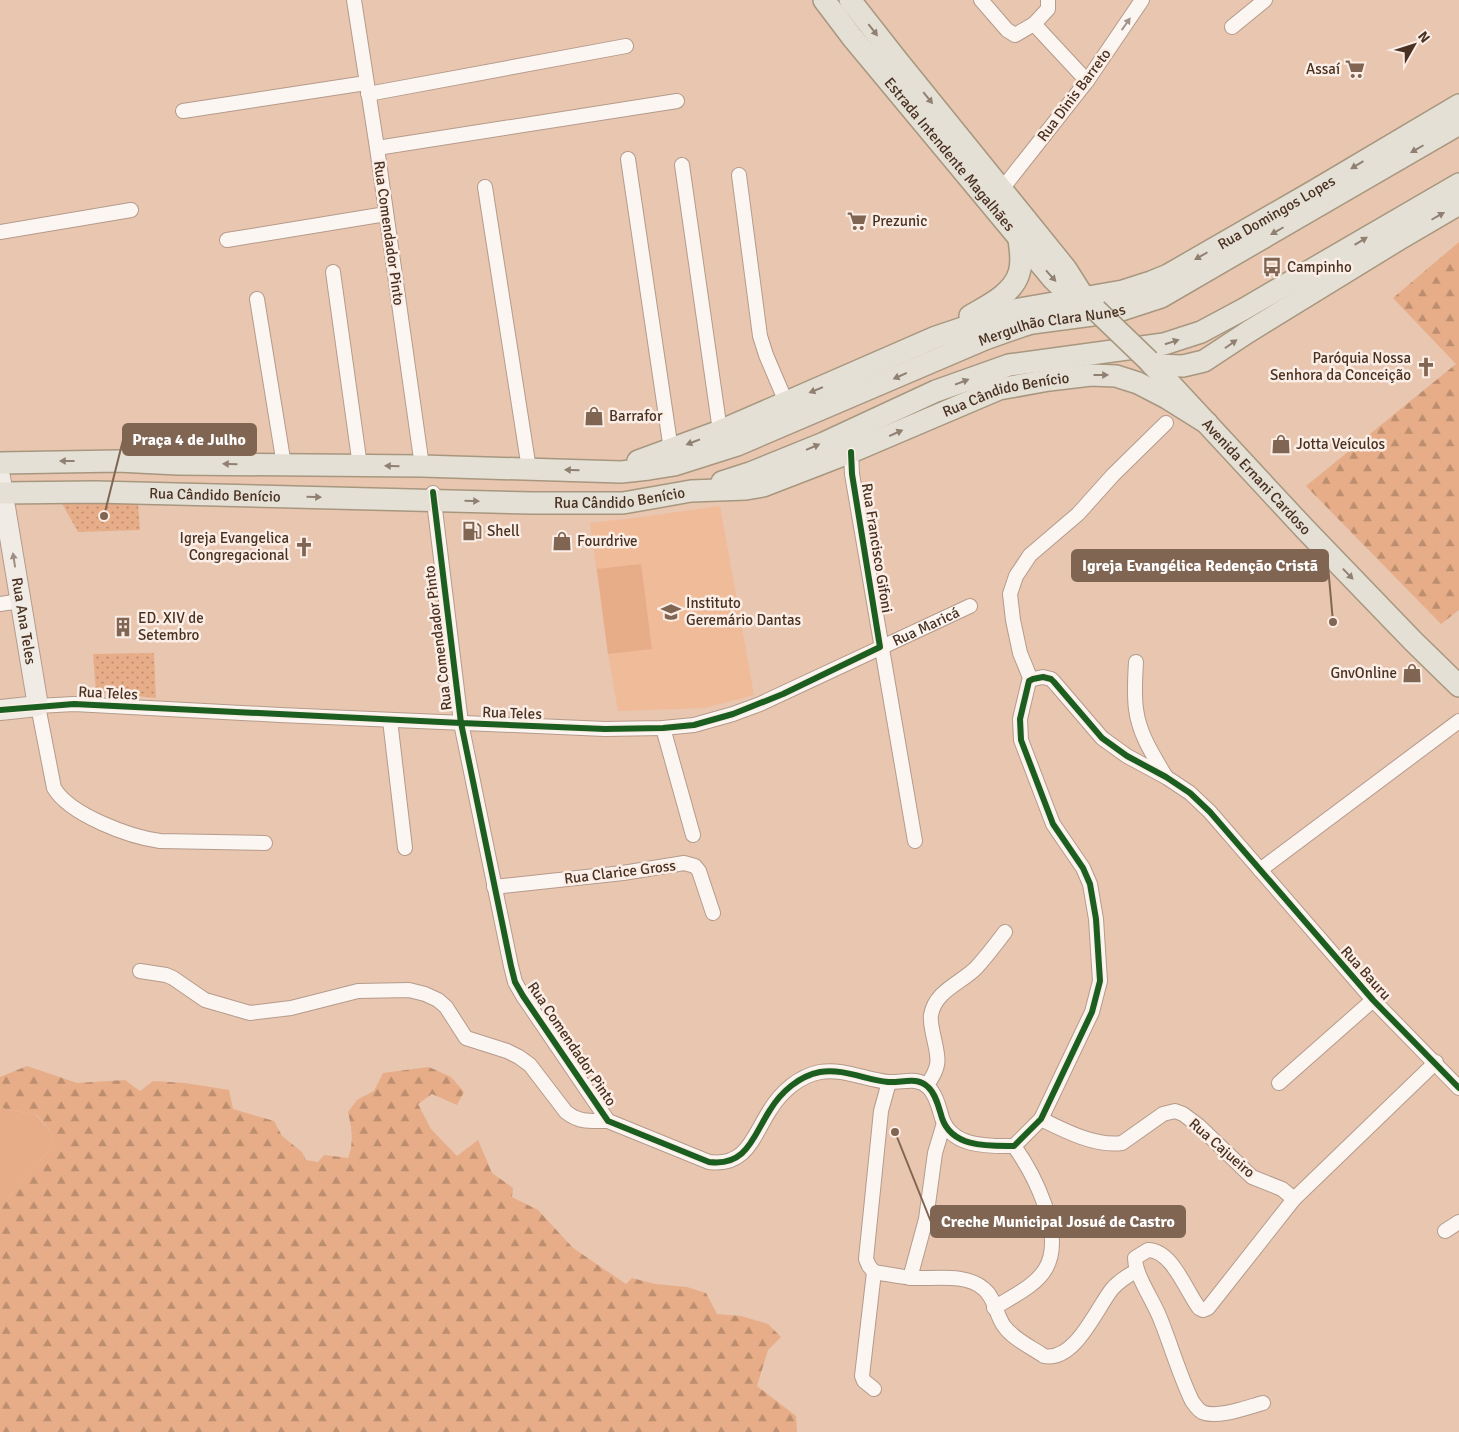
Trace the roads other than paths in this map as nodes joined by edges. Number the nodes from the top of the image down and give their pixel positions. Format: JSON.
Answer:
{"nodes":[{"id":1,"x":354,"y":0,"type":"edge"},
{"id":2,"x":824,"y":0,"type":"edge"},
{"id":3,"x":850,"y":0,"type":"edge"},
{"id":4,"x":981,"y":0,"type":"edge"},
{"id":5,"x":1048,"y":0,"type":"edge"},
{"id":6,"x":1142,"y":0,"type":"edge"},
{"id":7,"x":1265,"y":0,"type":"edge"},
{"id":8,"x":1034,"y":24,"type":"junction"},
{"id":9,"x":1232,"y":27,"type":"dead end"},
{"id":10,"x":626,"y":46,"type":"dead end"},
{"id":11,"x":1086,"y":80,"type":"junction"},
{"id":12,"x":367,"y":89,"type":"junction"},
{"id":13,"x":677,"y":101,"type":"dead end"},
{"id":14,"x":1459,"y":105,"type":"edge"},
{"id":15,"x":183,"y":111,"type":"dead end"},
{"id":16,"x":1459,"y":124,"type":"edge"},
{"id":17,"x":377,"y":148,"type":"junction"},
{"id":18,"x":628,"y":159,"type":"dead end"},
{"id":19,"x":682,"y":165,"type":"dead end"},
{"id":20,"x":739,"y":175,"type":"dead end"},
{"id":21,"x":1459,"y":184,"type":"edge"},
{"id":22,"x":485,"y":187,"type":"dead end"},
{"id":23,"x":1002,"y":189,"type":"junction"},
{"id":24,"x":1459,"y":204,"type":"edge"},
{"id":25,"x":131,"y":210,"type":"dead end"},
{"id":26,"x":386,"y":214,"type":"junction"},
{"id":27,"x":0,"y":232,"type":"edge"},
{"id":28,"x":1019,"y":238,"type":"junction"},
{"id":29,"x":227,"y":240,"type":"dead end"},
{"id":30,"x":333,"y":272,"type":"dead end"},
{"id":31,"x":257,"y":298,"type":"dead end"},
{"id":32,"x":1090,"y":304,"type":"junction"},
{"id":33,"x":936,"y":336,"type":"junction"},
{"id":34,"x":1151,"y":363,"type":"junction"},
{"id":35,"x":786,"y":402,"type":"junction"},
{"id":36,"x":1166,"y":423,"type":"dead end"},
{"id":37,"x":1206,"y":424,"type":"junction"},
{"id":38,"x":720,"y":431,"type":"junction"},
{"id":39,"x":671,"y":450,"type":"junction"},
{"id":40,"x":851,"y":452,"type":"junction"},
{"id":41,"x":0,"y":462,"type":"edge"},
{"id":42,"x":284,"y":465,"type":"junction"},
{"id":43,"x":360,"y":466,"type":"junction"},
{"id":44,"x":422,"y":466,"type":"junction"},
{"id":45,"x":530,"y":469,"type":"junction"},
{"id":46,"x":621,"y":472,"type":"junction"},
{"id":47,"x":1,"y":487,"type":"edge"},
{"id":48,"x":691,"y":491,"type":"junction"},
{"id":49,"x":433,"y":495,"type":"junction"},
{"id":50,"x":20,"y":601,"type":"junction"},
{"id":51,"x":0,"y":604,"type":"edge"},
{"id":52,"x":970,"y":606,"type":"dead end"},
{"id":53,"x":880,"y":647,"type":"junction"},
{"id":54,"x":1136,"y":662,"type":"dead end"},
{"id":55,"x":33,"y":677,"type":"junction"},
{"id":56,"x":1031,"y":680,"type":"junction"},
{"id":57,"x":1459,"y":686,"type":"edge"},
{"id":58,"x":38,"y":706,"type":"junction"},
{"id":59,"x":5,"y":709,"type":"edge"},
{"id":60,"x":390,"y":720,"type":"junction"},
{"id":61,"x":1459,"y":722,"type":"edge"},
{"id":62,"x":460,"y":723,"type":"junction"},
{"id":63,"x":663,"y":728,"type":"junction"},
{"id":64,"x":1166,"y":777,"type":"junction"},
{"id":65,"x":693,"y":835,"type":"dead end"},
{"id":66,"x":915,"y":841,"type":"dead end"},
{"id":67,"x":265,"y":843,"type":"dead end"},
{"id":68,"x":405,"y":848,"type":"dead end"},
{"id":69,"x":1260,"y":870,"type":"junction"},
{"id":70,"x":494,"y":887,"type":"junction"},
{"id":71,"x":713,"y":913,"type":"dead end"},
{"id":72,"x":1005,"y":932,"type":"dead end"},
{"id":73,"x":140,"y":971,"type":"dead end"},
{"id":74,"x":1373,"y":1000,"type":"junction"},
{"id":75,"x":1436,"y":1062,"type":"junction"},
{"id":76,"x":889,"y":1082,"type":"junction"},
{"id":77,"x":1278,"y":1083,"type":"dead end"},
{"id":78,"x":927,"y":1085,"type":"junction"},
{"id":79,"x":1459,"y":1088,"type":"edge"},
{"id":80,"x":1041,"y":1119,"type":"junction"},
{"id":81,"x":608,"y":1121,"type":"junction"},
{"id":82,"x":944,"y":1123,"type":"junction"},
{"id":83,"x":1014,"y":1146,"type":"junction"},
{"id":84,"x":1294,"y":1199,"type":"junction"},
{"id":85,"x":1459,"y":1222,"type":"edge"},
{"id":86,"x":1445,"y":1231,"type":"dead end"},
{"id":87,"x":1136,"y":1271,"type":"junction"},
{"id":88,"x":874,"y":1272,"type":"junction"},
{"id":89,"x":910,"y":1278,"type":"junction"},
{"id":90,"x":994,"y":1308,"type":"junction"},
{"id":91,"x":874,"y":1389,"type":"dead end"},
{"id":92,"x":1263,"y":1403,"type":"dead end"}],
"edges":[{"from":1,"to":12,"type":"street","name":"Rua Comendador Pinto"},
{"from":2,"to":28,"type":"main road","name":"Estrada Intendente Magalhães"},
{"from":3,"to":23,"type":"main road","name":"Estrada Intendente Magalhães","one_way":true},
{"from":4,"to":8,"type":"street"},
{"from":5,"to":8,"type":"street"},
{"from":11,"to":6,"type":"street","name":"Rua Dinis Barreto","one_way":true},
{"from":7,"to":9,"type":"street"},
{"from":8,"to":11,"type":"street"},
{"from":10,"to":12,"type":"street"},
{"from":11,"to":23,"type":"street","name":"Rua Dinis Barreto"},
{"from":12,"to":15,"type":"street"},
{"from":12,"to":17,"type":"street","name":"Rua Comendador Pinto"},
{"from":13,"to":17,"type":"street"},
{"from":14,"to":32,"type":"main road","name":"Rua Domingos Lopes","one_way":true},
{"from":16,"to":46,"type":"main road","name":"Mergulhão Clara Nunes","one_way":true},
{"from":17,"to":26,"type":"street","name":"Rua Comendador Pinto"},
{"from":18,"to":39,"type":"street"},
{"from":19,"to":38,"type":"street"},
{"from":20,"to":35,"type":"street"},
{"from":48,"to":21,"type":"main road","name":"Mergulhão Clara Nunes","one_way":true},
{"from":22,"to":45,"type":"street"},
{"from":23,"to":32,"type":"main road","name":"Estrada Intendente Magalhães"},
{"from":34,"to":24,"type":"main road","one_way":true},
{"from":25,"to":27,"type":"street"},
{"from":26,"to":29,"type":"street"},
{"from":26,"to":44,"type":"street","name":"Rua Comendador Pinto"},
{"from":28,"to":32,"type":"main road","name":"Estrada Intendente Magalhães","one_way":true},
{"from":28,"to":33,"type":"main road"},
{"from":30,"to":43,"type":"street"},
{"from":31,"to":42,"type":"street"},
{"from":32,"to":33,"type":"main road","name":"Rua Cândido Benício"},
{"from":32,"to":34,"type":"main road","name":"Avenida Ernani Cardoso","bridge":true},
{"from":33,"to":35,"type":"main road","name":"Rua Cândido Benício","one_way":true},
{"from":34,"to":37,"type":"main road","name":"Avenida Ernani Cardoso"},
{"from":35,"to":38,"type":"main road","name":"Rua Cândido Benício"},
{"from":36,"to":56,"type":"street"},
{"from":40,"to":37,"type":"main road","name":"Rua Cândido Benício","one_way":true},
{"from":37,"to":57,"type":"main road","name":"Avenida Ernani Cardoso","one_way":true},
{"from":38,"to":39,"type":"main road","name":"Rua Cândido Benício","one_way":true},
{"from":39,"to":46,"type":"main road","name":"Rua Cândido Benício"},
{"from":40,"to":48,"type":"main road","name":"Rua Cândido Benício"},
{"from":40,"to":53,"type":"street","name":"Rua Francisco Gifoni"},
{"from":42,"to":41,"type":"main road","name":"Rua Cândido Benício","one_way":true},
{"from":42,"to":43,"type":"main road","name":"Rua Cândido Benício"},
{"from":44,"to":43,"type":"main road","name":"Rua Cândido Benício","one_way":true},
{"from":44,"to":45,"type":"main road","name":"Rua Cândido Benício"},
{"from":46,"to":45,"type":"main road","name":"Rua Cândido Benício","one_way":true},
{"from":47,"to":49,"type":"main road","name":"Rua Cândido Benício","one_way":true},
{"from":50,"to":47,"type":"street","name":"Rua Ana Teles","one_way":true},
{"from":49,"to":48,"type":"main road","name":"Rua Cândido Benício","one_way":true},
{"from":49,"to":62,"type":"street","name":"Rua Comendador Pinto"},
{"from":50,"to":51,"type":"street"},
{"from":50,"to":55,"type":"street","name":"Rua Ana Teles"},
{"from":52,"to":53,"type":"street","name":"Rua Maricá"},
{"from":53,"to":63,"type":"street","name":"Rua Teles"},
{"from":53,"to":66,"type":"street","name":"Rua Francisco Gifoni"},
{"from":54,"to":64,"type":"street"},
{"from":55,"to":58,"type":"street","name":"Rua Ana Teles"},
{"from":55,"to":59,"type":"street"},
{"from":56,"to":64,"type":"street"},
{"from":56,"to":80,"type":"street"},
{"from":58,"to":59,"type":"street"},
{"from":58,"to":60,"type":"street","name":"Rua Teles"},
{"from":58,"to":67,"type":"street"},
{"from":60,"to":62,"type":"street","name":"Rua Teles"},
{"from":60,"to":68,"type":"street"},
{"from":61,"to":69,"type":"street"},
{"from":62,"to":63,"type":"street","name":"Rua Teles"},
{"from":62,"to":70,"type":"street","name":"Rua Comendador Pinto"},
{"from":63,"to":65,"type":"street"},
{"from":64,"to":69,"type":"street"},
{"from":69,"to":74,"type":"street","name":"Rua Bauru"},
{"from":70,"to":71,"type":"street","name":"Rua Clarice Gross"},
{"from":70,"to":81,"type":"street","name":"Rua Comendador Pinto"},
{"from":72,"to":78,"type":"street"},
{"from":73,"to":81,"type":"street"},
{"from":74,"to":75,"type":"street","name":"Rua Bauru"},
{"from":74,"to":77,"type":"street"},
{"from":75,"to":79,"type":"street","name":"Rua Bauru"},
{"from":75,"to":84,"type":"street"},
{"from":76,"to":78,"type":"street","name":"Rua Comendador Pinto"},
{"from":76,"to":81,"type":"street","name":"Rua Comendador Pinto"},
{"from":76,"to":88,"type":"street"},
{"from":78,"to":82,"type":"street"},
{"from":80,"to":83,"type":"street"},
{"from":80,"to":84,"type":"street","name":"Rua Cajueiro"},
{"from":82,"to":83,"type":"street"},
{"from":82,"to":89,"type":"street"},
{"from":83,"to":90,"type":"street"},
{"from":84,"to":87,"type":"street"},
{"from":85,"to":86,"type":"street"},
{"from":87,"to":90,"type":"street"},
{"from":87,"to":92,"type":"street"},
{"from":88,"to":89,"type":"street"},
{"from":88,"to":91,"type":"street"},
{"from":89,"to":90,"type":"street"}]}
